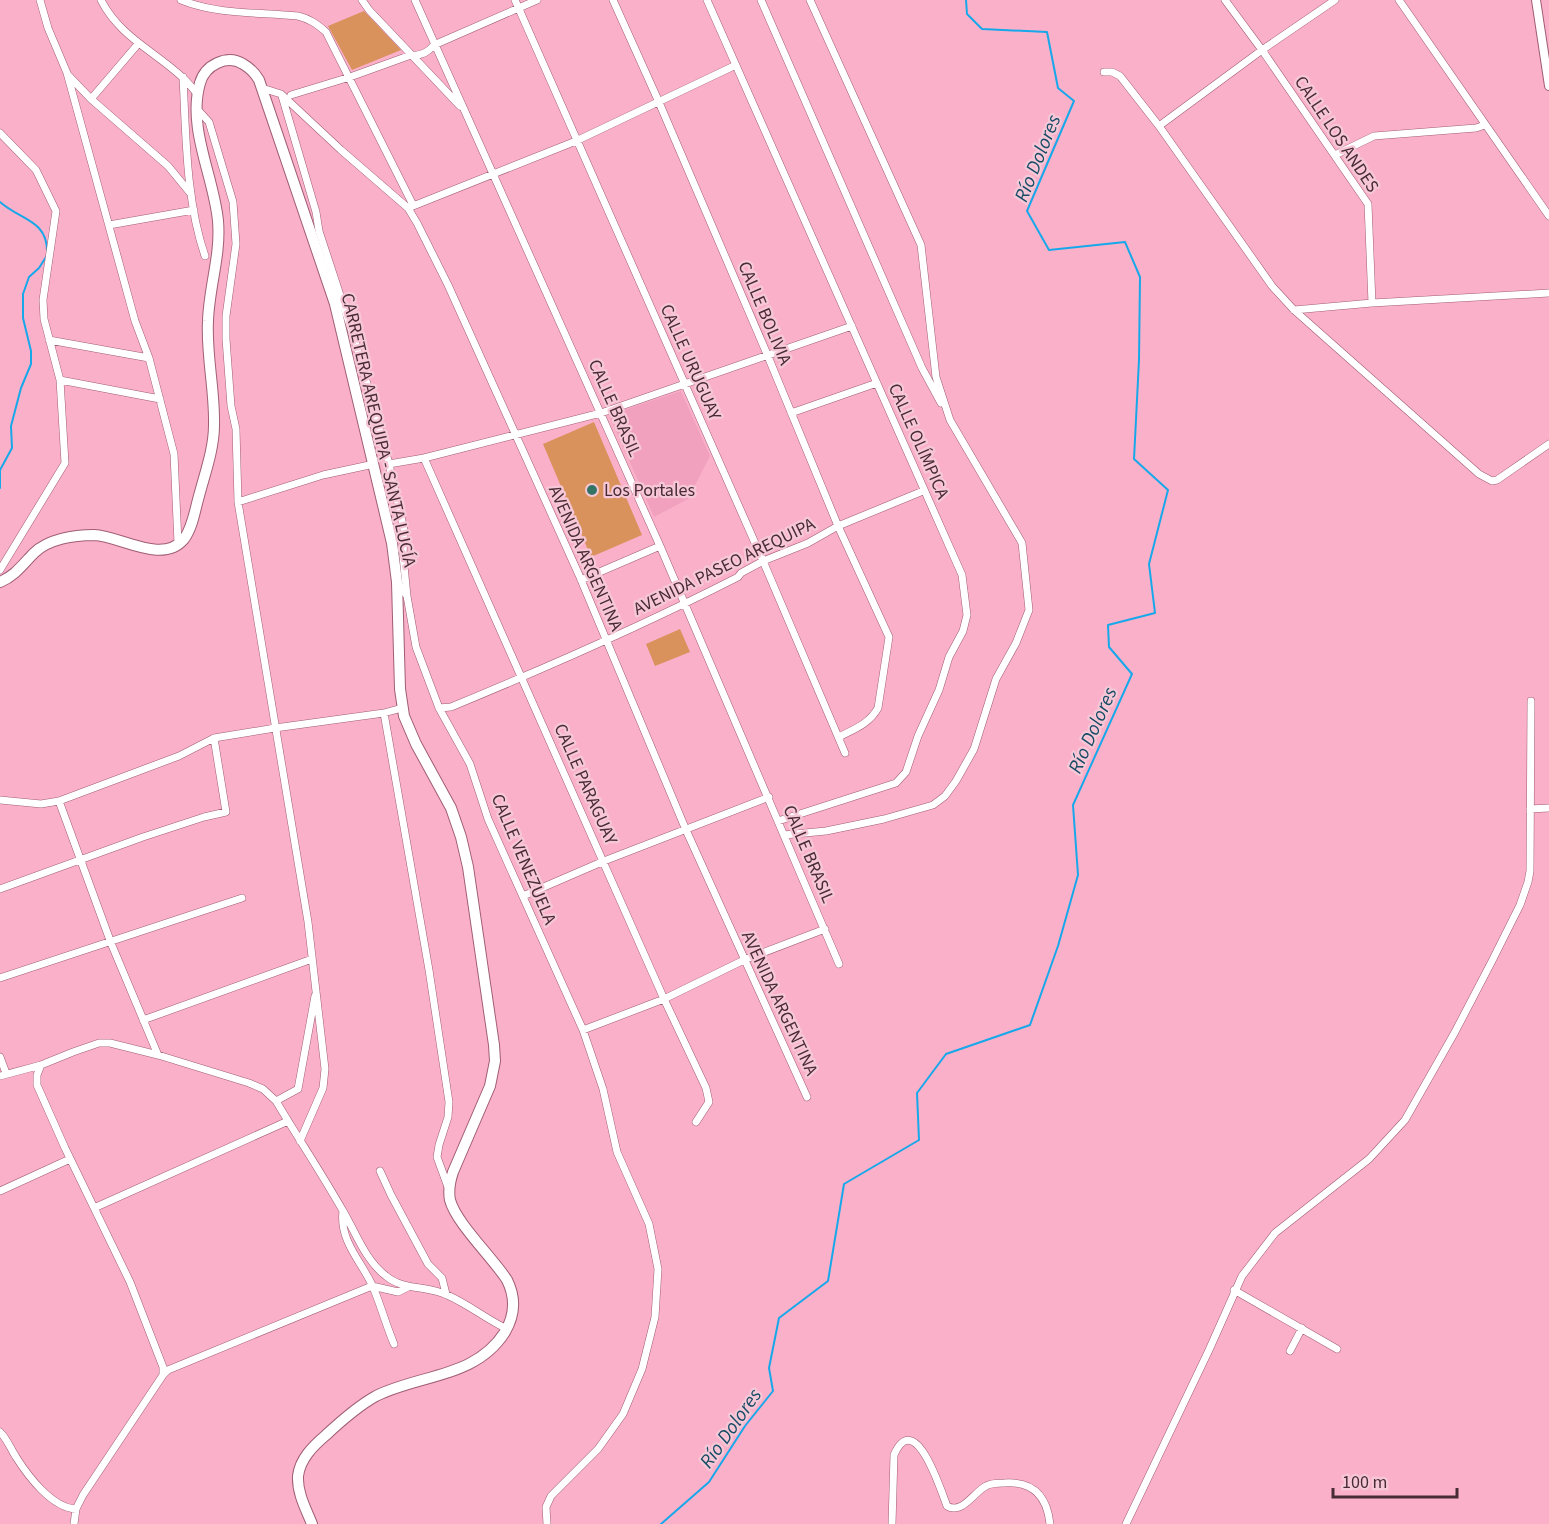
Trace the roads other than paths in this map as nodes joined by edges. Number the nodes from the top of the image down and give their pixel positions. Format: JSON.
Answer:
{"nodes":[{"id":1,"x":40,"y":0,"type":"edge"},
{"id":2,"x":181,"y":0,"type":"edge"},
{"id":3,"x":362,"y":0,"type":"edge"},
{"id":4,"x":415,"y":0,"type":"edge"},
{"id":5,"x":514,"y":0,"type":"edge"},
{"id":6,"x":537,"y":0,"type":"edge"},
{"id":7,"x":613,"y":0,"type":"edge"},
{"id":8,"x":707,"y":0,"type":"edge"},
{"id":9,"x":761,"y":0,"type":"edge"},
{"id":10,"x":810,"y":0,"type":"edge"},
{"id":11,"x":1225,"y":0,"type":"edge"},
{"id":12,"x":1335,"y":0,"type":"edge"},
{"id":13,"x":1399,"y":0,"type":"edge"},
{"id":14,"x":1536,"y":0,"type":"edge"},
{"id":15,"x":104,"y":1,"type":"edge"},
{"id":16,"x":519,"y":9,"type":"junction"},
{"id":17,"x":138,"y":44,"type":"junction"},
{"id":18,"x":434,"y":45,"type":"junction"},
{"id":19,"x":1262,"y":50,"type":"junction"},
{"id":20,"x":411,"y":55,"type":"junction"},
{"id":21,"x":736,"y":65,"type":"junction"},
{"id":22,"x":1104,"y":72,"type":"dead end"},
{"id":23,"x":67,"y":73,"type":"junction"},
{"id":24,"x":183,"y":77,"type":"junction"},
{"id":25,"x":350,"y":77,"type":"junction"},
{"id":26,"x":1549,"y":86,"type":"edge"},
{"id":27,"x":262,"y":88,"type":"junction"},
{"id":28,"x":281,"y":94,"type":"junction"},
{"id":29,"x":198,"y":95,"type":"junction"},
{"id":30,"x":291,"y":95,"type":"dead end"},
{"id":31,"x":91,"y":99,"type":"junction"},
{"id":32,"x":658,"y":100,"type":"junction"},
{"id":33,"x":464,"y":109,"type":"junction"},
{"id":34,"x":198,"y":110,"type":"junction"},
{"id":35,"x":1485,"y":125,"type":"junction"},
{"id":36,"x":1159,"y":126,"type":"junction"},
{"id":37,"x":0,"y":134,"type":"edge"},
{"id":38,"x":576,"y":141,"type":"junction"},
{"id":39,"x":1335,"y":155,"type":"junction"},
{"id":40,"x":493,"y":174,"type":"junction"},
{"id":41,"x":192,"y":196,"type":"junction"},
{"id":42,"x":410,"y":206,"type":"junction"},
{"id":43,"x":194,"y":210,"type":"junction"},
{"id":44,"x":1549,"y":216,"type":"edge"},
{"id":45,"x":109,"y":225,"type":"junction"},
{"id":46,"x":205,"y":256,"type":"dead end"},
{"id":47,"x":1549,"y":292,"type":"edge"},
{"id":48,"x":1372,"y":303,"type":"junction"},
{"id":49,"x":1294,"y":310,"type":"junction"},
{"id":50,"x":852,"y":326,"type":"junction"},
{"id":51,"x":49,"y":340,"type":"junction"},
{"id":52,"x":767,"y":354,"type":"junction"},
{"id":53,"x":149,"y":358,"type":"junction"},
{"id":54,"x":60,"y":380,"type":"junction"},
{"id":55,"x":877,"y":383,"type":"junction"},
{"id":56,"x":684,"y":384,"type":"junction"},
{"id":57,"x":160,"y":399,"type":"junction"},
{"id":58,"x":601,"y":413,"type":"junction"},
{"id":59,"x":791,"y":413,"type":"junction"},
{"id":60,"x":950,"y":420,"type":"junction"},
{"id":61,"x":515,"y":434,"type":"junction"},
{"id":62,"x":1549,"y":444,"type":"edge"},
{"id":63,"x":424,"y":458,"type":"junction"},
{"id":64,"x":374,"y":464,"type":"junction"},
{"id":65,"x":389,"y":464,"type":"junction"},
{"id":66,"x":923,"y":491,"type":"junction"},
{"id":67,"x":237,"y":502,"type":"junction"},
{"id":68,"x":838,"y":526,"type":"junction"},
{"id":69,"x":178,"y":543,"type":"junction"},
{"id":70,"x":660,"y":546,"type":"junction"},
{"id":71,"x":763,"y":561,"type":"junction"},
{"id":72,"x":0,"y":570,"type":"edge"},
{"id":73,"x":581,"y":580,"type":"junction"},
{"id":74,"x":0,"y":582,"type":"edge"},
{"id":75,"x":397,"y":582,"type":"junction"},
{"id":76,"x":407,"y":596,"type":"junction"},
{"id":77,"x":685,"y":604,"type":"junction"},
{"id":78,"x":606,"y":639,"type":"junction"},
{"id":79,"x":522,"y":678,"type":"junction"},
{"id":80,"x":1531,"y":701,"type":"dead end"},
{"id":81,"x":402,"y":708,"type":"junction"},
{"id":82,"x":439,"y":708,"type":"junction"},
{"id":83,"x":384,"y":713,"type":"junction"},
{"id":84,"x":275,"y":728,"type":"junction"},
{"id":85,"x":839,"y":737,"type":"junction"},
{"id":86,"x":214,"y":738,"type":"junction"},
{"id":87,"x":845,"y":753,"type":"dead end"},
{"id":88,"x":769,"y":797,"type":"junction"},
{"id":89,"x":0,"y":800,"type":"edge"},
{"id":90,"x":59,"y":801,"type":"junction"},
{"id":91,"x":1549,"y":808,"type":"edge"},
{"id":92,"x":1530,"y":809,"type":"junction"},
{"id":93,"x":778,"y":821,"type":"junction"},
{"id":94,"x":686,"y":830,"type":"junction"},
{"id":95,"x":784,"y":835,"type":"junction"},
{"id":96,"x":81,"y":860,"type":"junction"},
{"id":97,"x":604,"y":861,"type":"junction"},
{"id":98,"x":0,"y":889,"type":"edge"},
{"id":99,"x":523,"y":896,"type":"junction"},
{"id":100,"x":242,"y":898,"type":"dead end"},
{"id":101,"x":825,"y":930,"type":"junction"},
{"id":102,"x":111,"y":943,"type":"junction"},
{"id":103,"x":312,"y":959,"type":"junction"},
{"id":104,"x":744,"y":960,"type":"junction"},
{"id":105,"x":839,"y":964,"type":"dead end"},
{"id":106,"x":0,"y":978,"type":"edge"},
{"id":107,"x":317,"y":987,"type":"junction"},
{"id":108,"x":664,"y":999,"type":"junction"},
{"id":109,"x":143,"y":1020,"type":"junction"},
{"id":110,"x":583,"y":1030,"type":"junction"},
{"id":111,"x":158,"y":1055,"type":"junction"},
{"id":112,"x":0,"y":1057,"type":"edge"},
{"id":113,"x":41,"y":1065,"type":"junction"},
{"id":114,"x":3,"y":1074,"type":"edge"},
{"id":115,"x":807,"y":1097,"type":"dead end"},
{"id":116,"x":276,"y":1101,"type":"junction"},
{"id":117,"x":288,"y":1120,"type":"junction"},
{"id":118,"x":696,"y":1122,"type":"dead end"},
{"id":119,"x":300,"y":1141,"type":"junction"},
{"id":120,"x":70,"y":1159,"type":"junction"},
{"id":121,"x":380,"y":1172,"type":"dead end"},
{"id":122,"x":0,"y":1191,"type":"edge"},
{"id":123,"x":449,"y":1191,"type":"junction"},
{"id":124,"x":94,"y":1208,"type":"junction"},
{"id":125,"x":343,"y":1211,"type":"junction"},
{"id":126,"x":372,"y":1286,"type":"junction"},
{"id":127,"x":408,"y":1287,"type":"junction"},
{"id":128,"x":1234,"y":1290,"type":"junction"},
{"id":129,"x":446,"y":1294,"type":"junction"},
{"id":130,"x":1302,"y":1328,"type":"junction"},
{"id":131,"x":507,"y":1329,"type":"junction"},
{"id":132,"x":394,"y":1344,"type":"dead end"},
{"id":133,"x":1337,"y":1349,"type":"dead end"},
{"id":134,"x":1290,"y":1351,"type":"dead end"},
{"id":135,"x":163,"y":1375,"type":"junction"},
{"id":136,"x":0,"y":1432,"type":"edge"},
{"id":137,"x":76,"y":1509,"type":"junction"},
{"id":138,"x":74,"y":1524,"type":"edge"},
{"id":139,"x":312,"y":1524,"type":"edge"},
{"id":140,"x":547,"y":1524,"type":"edge"},
{"id":141,"x":892,"y":1524,"type":"edge"},
{"id":142,"x":1050,"y":1524,"type":"edge"},
{"id":143,"x":1126,"y":1524,"type":"edge"}],
"edges":[{"from":1,"to":23,"type":"street"},
{"from":2,"to":25,"type":"street"},
{"from":3,"to":20,"type":"street"},
{"from":4,"to":18,"type":"street","name":"CALLE BRASIL"},
{"from":5,"to":16,"type":"street","name":"CALLE URUGUAY"},
{"from":6,"to":16,"type":"street"},
{"from":7,"to":32,"type":"street","name":"CALLE BOLIVIA"},
{"from":8,"to":21,"type":"street","name":"CALLE OLÍMPICA"},
{"from":9,"to":60,"type":"street"},
{"from":10,"to":60,"type":"street"},
{"from":11,"to":19,"type":"street","name":"CALLE LOS ANDES"},
{"from":12,"to":19,"type":"street"},
{"from":13,"to":35,"type":"street"},
{"from":14,"to":26,"type":"street"},
{"from":15,"to":17,"type":"street"},
{"from":16,"to":18,"type":"street"},
{"from":16,"to":38,"type":"street","name":"CALLE URUGUAY"},
{"from":17,"to":24,"type":"street"},
{"from":17,"to":31,"type":"street"},
{"from":18,"to":20,"type":"street"},
{"from":18,"to":33,"type":"street","name":"CALLE BRASIL"},
{"from":19,"to":36,"type":"street"},
{"from":19,"to":39,"type":"street","name":"CALLE LOS ANDES"},
{"from":20,"to":25,"type":"street"},
{"from":20,"to":33,"type":"street"},
{"from":21,"to":32,"type":"street"},
{"from":21,"to":50,"type":"street","name":"CALLE OLÍMPICA"},
{"from":22,"to":36,"type":"street"},
{"from":23,"to":31,"type":"street"},
{"from":23,"to":45,"type":"street"},
{"from":24,"to":29,"type":"street"},
{"from":24,"to":41,"type":"street"},
{"from":25,"to":30,"type":"street"},
{"from":25,"to":42,"type":"street"},
{"from":27,"to":28,"type":"street","name":"AVENIDA ARGENTINA"},
{"from":27,"to":29,"type":"main road","name":"CARRETERA AREQUIPA - SANTA LUCÍA"},
{"from":27,"to":64,"type":"main road","name":"CARRETERA AREQUIPA - SANTA LUCÍA"},
{"from":28,"to":42,"type":"street","name":"AVENIDA ARGENTINA"},
{"from":28,"to":65,"type":"street"},
{"from":29,"to":34,"type":"main road","name":"CARRETERA AREQUIPA - SANTA LUCÍA"},
{"from":31,"to":41,"type":"street"},
{"from":32,"to":38,"type":"street"},
{"from":32,"to":52,"type":"street","name":"CALLE BOLIVIA"},
{"from":33,"to":40,"type":"street","name":"CALLE BRASIL"},
{"from":34,"to":67,"type":"street"},
{"from":34,"to":69,"type":"main road","name":"CARRETERA AREQUIPA - SANTA LUCÍA"},
{"from":35,"to":39,"type":"street"},
{"from":35,"to":44,"type":"street"},
{"from":36,"to":49,"type":"street"},
{"from":37,"to":51,"type":"street"},
{"from":38,"to":40,"type":"street"},
{"from":38,"to":56,"type":"street","name":"CALLE URUGUAY"},
{"from":39,"to":48,"type":"street","name":"CALLE LOS ANDES"},
{"from":40,"to":42,"type":"street"},
{"from":40,"to":58,"type":"street","name":"CALLE BRASIL"},
{"from":41,"to":43,"type":"street"},
{"from":42,"to":61,"type":"street","name":"AVENIDA ARGENTINA"},
{"from":43,"to":45,"type":"street"},
{"from":43,"to":46,"type":"street"},
{"from":45,"to":53,"type":"street"},
{"from":47,"to":48,"type":"street"},
{"from":48,"to":49,"type":"street"},
{"from":49,"to":62,"type":"street"},
{"from":50,"to":52,"type":"street"},
{"from":50,"to":55,"type":"street","name":"CALLE OLÍMPICA"},
{"from":51,"to":53,"type":"street"},
{"from":51,"to":54,"type":"street"},
{"from":52,"to":56,"type":"street"},
{"from":52,"to":59,"type":"street","name":"CALLE BOLIVIA"},
{"from":53,"to":57,"type":"street"},
{"from":54,"to":57,"type":"street"},
{"from":54,"to":72,"type":"street"},
{"from":55,"to":59,"type":"street"},
{"from":55,"to":66,"type":"street","name":"CALLE OLÍMPICA"},
{"from":56,"to":58,"type":"street"},
{"from":56,"to":71,"type":"street","name":"CALLE URUGUAY"},
{"from":57,"to":69,"type":"street"},
{"from":58,"to":61,"type":"street"},
{"from":58,"to":70,"type":"street","name":"CALLE BRASIL"},
{"from":59,"to":68,"type":"street","name":"CALLE BOLIVIA"},
{"from":60,"to":95,"type":"street"},
{"from":61,"to":63,"type":"street"},
{"from":61,"to":73,"type":"street","name":"AVENIDA ARGENTINA"},
{"from":63,"to":65,"type":"street"},
{"from":63,"to":79,"type":"street","name":"CALLE PARAGUAY"},
{"from":64,"to":67,"type":"street"},
{"from":64,"to":75,"type":"main road","name":"CARRETERA AREQUIPA - SANTA LUCÍA"},
{"from":65,"to":76,"type":"street"},
{"from":66,"to":68,"type":"street","name":"AVENIDA PASEO AREQUIPA"},
{"from":66,"to":93,"type":"street","name":"CALLE OLÍMPICA"},
{"from":67,"to":84,"type":"street"},
{"from":68,"to":71,"type":"street","name":"AVENIDA PASEO AREQUIPA"},
{"from":68,"to":85,"type":"street","name":"CALLE BOLIVIA"},
{"from":69,"to":74,"type":"main road"},
{"from":70,"to":73,"type":"street"},
{"from":70,"to":77,"type":"street","name":"CALLE BRASIL"},
{"from":71,"to":77,"type":"street","name":"AVENIDA PASEO AREQUIPA"},
{"from":71,"to":85,"type":"street","name":"CALLE URUGUAY"},
{"from":73,"to":78,"type":"street","name":"AVENIDA ARGENTINA"},
{"from":75,"to":76,"type":"street","name":"CALLE VENEZUELA"},
{"from":75,"to":81,"type":"main road","name":"CARRETERA AREQUIPA - SANTA LUCÍA"},
{"from":76,"to":82,"type":"street","name":"CALLE VENEZUELA"},
{"from":77,"to":78,"type":"street","name":"AVENIDA PASEO AREQUIPA"},
{"from":77,"to":88,"type":"street","name":"CALLE BRASIL"},
{"from":78,"to":79,"type":"street","name":"AVENIDA PASEO AREQUIPA"},
{"from":78,"to":94,"type":"street","name":"AVENIDA ARGENTINA"},
{"from":79,"to":82,"type":"street","name":"AVENIDA PASEO AREQUIPA"},
{"from":79,"to":97,"type":"street","name":"CALLE PARAGUAY"},
{"from":80,"to":92,"type":"street"},
{"from":81,"to":83,"type":"street"},
{"from":81,"to":123,"type":"main road","name":"CARRETERA AREQUIPA - SANTA LUCÍA"},
{"from":82,"to":99,"type":"street","name":"CALLE VENEZUELA"},
{"from":83,"to":84,"type":"street"},
{"from":83,"to":123,"type":"street"},
{"from":84,"to":86,"type":"street"},
{"from":84,"to":103,"type":"street"},
{"from":85,"to":87,"type":"street","name":"CALLE URUGUAY"},
{"from":86,"to":90,"type":"street"},
{"from":86,"to":96,"type":"street"},
{"from":88,"to":93,"type":"street","name":"CALLE BRASIL"},
{"from":88,"to":94,"type":"street"},
{"from":89,"to":90,"type":"street"},
{"from":90,"to":96,"type":"street"},
{"from":91,"to":92,"type":"street"},
{"from":92,"to":128,"type":"street"},
{"from":93,"to":95,"type":"street","name":"CALLE BRASIL"},
{"from":94,"to":97,"type":"street"},
{"from":94,"to":104,"type":"street","name":"AVENIDA ARGENTINA"},
{"from":95,"to":101,"type":"street","name":"CALLE BRASIL"},
{"from":96,"to":98,"type":"street"},
{"from":96,"to":102,"type":"street"},
{"from":97,"to":99,"type":"street"},
{"from":97,"to":108,"type":"street","name":"CALLE PARAGUAY"},
{"from":99,"to":110,"type":"street","name":"CALLE VENEZUELA"},
{"from":100,"to":102,"type":"street"},
{"from":101,"to":104,"type":"street"},
{"from":101,"to":105,"type":"street","name":"CALLE BRASIL"},
{"from":102,"to":106,"type":"street"},
{"from":102,"to":109,"type":"street"},
{"from":103,"to":107,"type":"street"},
{"from":103,"to":109,"type":"street"},
{"from":104,"to":108,"type":"street"},
{"from":104,"to":115,"type":"street","name":"AVENIDA ARGENTINA"},
{"from":107,"to":116,"type":"street"},
{"from":107,"to":119,"type":"street"},
{"from":108,"to":110,"type":"street"},
{"from":108,"to":118,"type":"street","name":"CALLE PARAGUAY"},
{"from":109,"to":111,"type":"street"},
{"from":110,"to":140,"type":"street","name":"CALLE VENEZUELA"},
{"from":111,"to":113,"type":"street"},
{"from":111,"to":116,"type":"street"},
{"from":112,"to":114,"type":"street"},
{"from":113,"to":114,"type":"street"},
{"from":113,"to":120,"type":"street"},
{"from":116,"to":117,"type":"street"},
{"from":117,"to":119,"type":"street"},
{"from":117,"to":124,"type":"street"},
{"from":119,"to":125,"type":"street"},
{"from":120,"to":122,"type":"street"},
{"from":120,"to":124,"type":"street"},
{"from":121,"to":129,"type":"street"},
{"from":123,"to":131,"type":"main road"},
{"from":124,"to":135,"type":"street"},
{"from":125,"to":126,"type":"street"},
{"from":125,"to":127,"type":"street"},
{"from":126,"to":127,"type":"street"},
{"from":126,"to":132,"type":"street"},
{"from":126,"to":135,"type":"street"},
{"from":127,"to":129,"type":"street"},
{"from":128,"to":130,"type":"street"},
{"from":128,"to":143,"type":"street"},
{"from":129,"to":131,"type":"street"},
{"from":130,"to":133,"type":"street"},
{"from":130,"to":134,"type":"street"},
{"from":131,"to":139,"type":"main road"},
{"from":135,"to":137,"type":"street"},
{"from":136,"to":137,"type":"street"},
{"from":137,"to":138,"type":"street"},
{"from":141,"to":142,"type":"street"}]}
